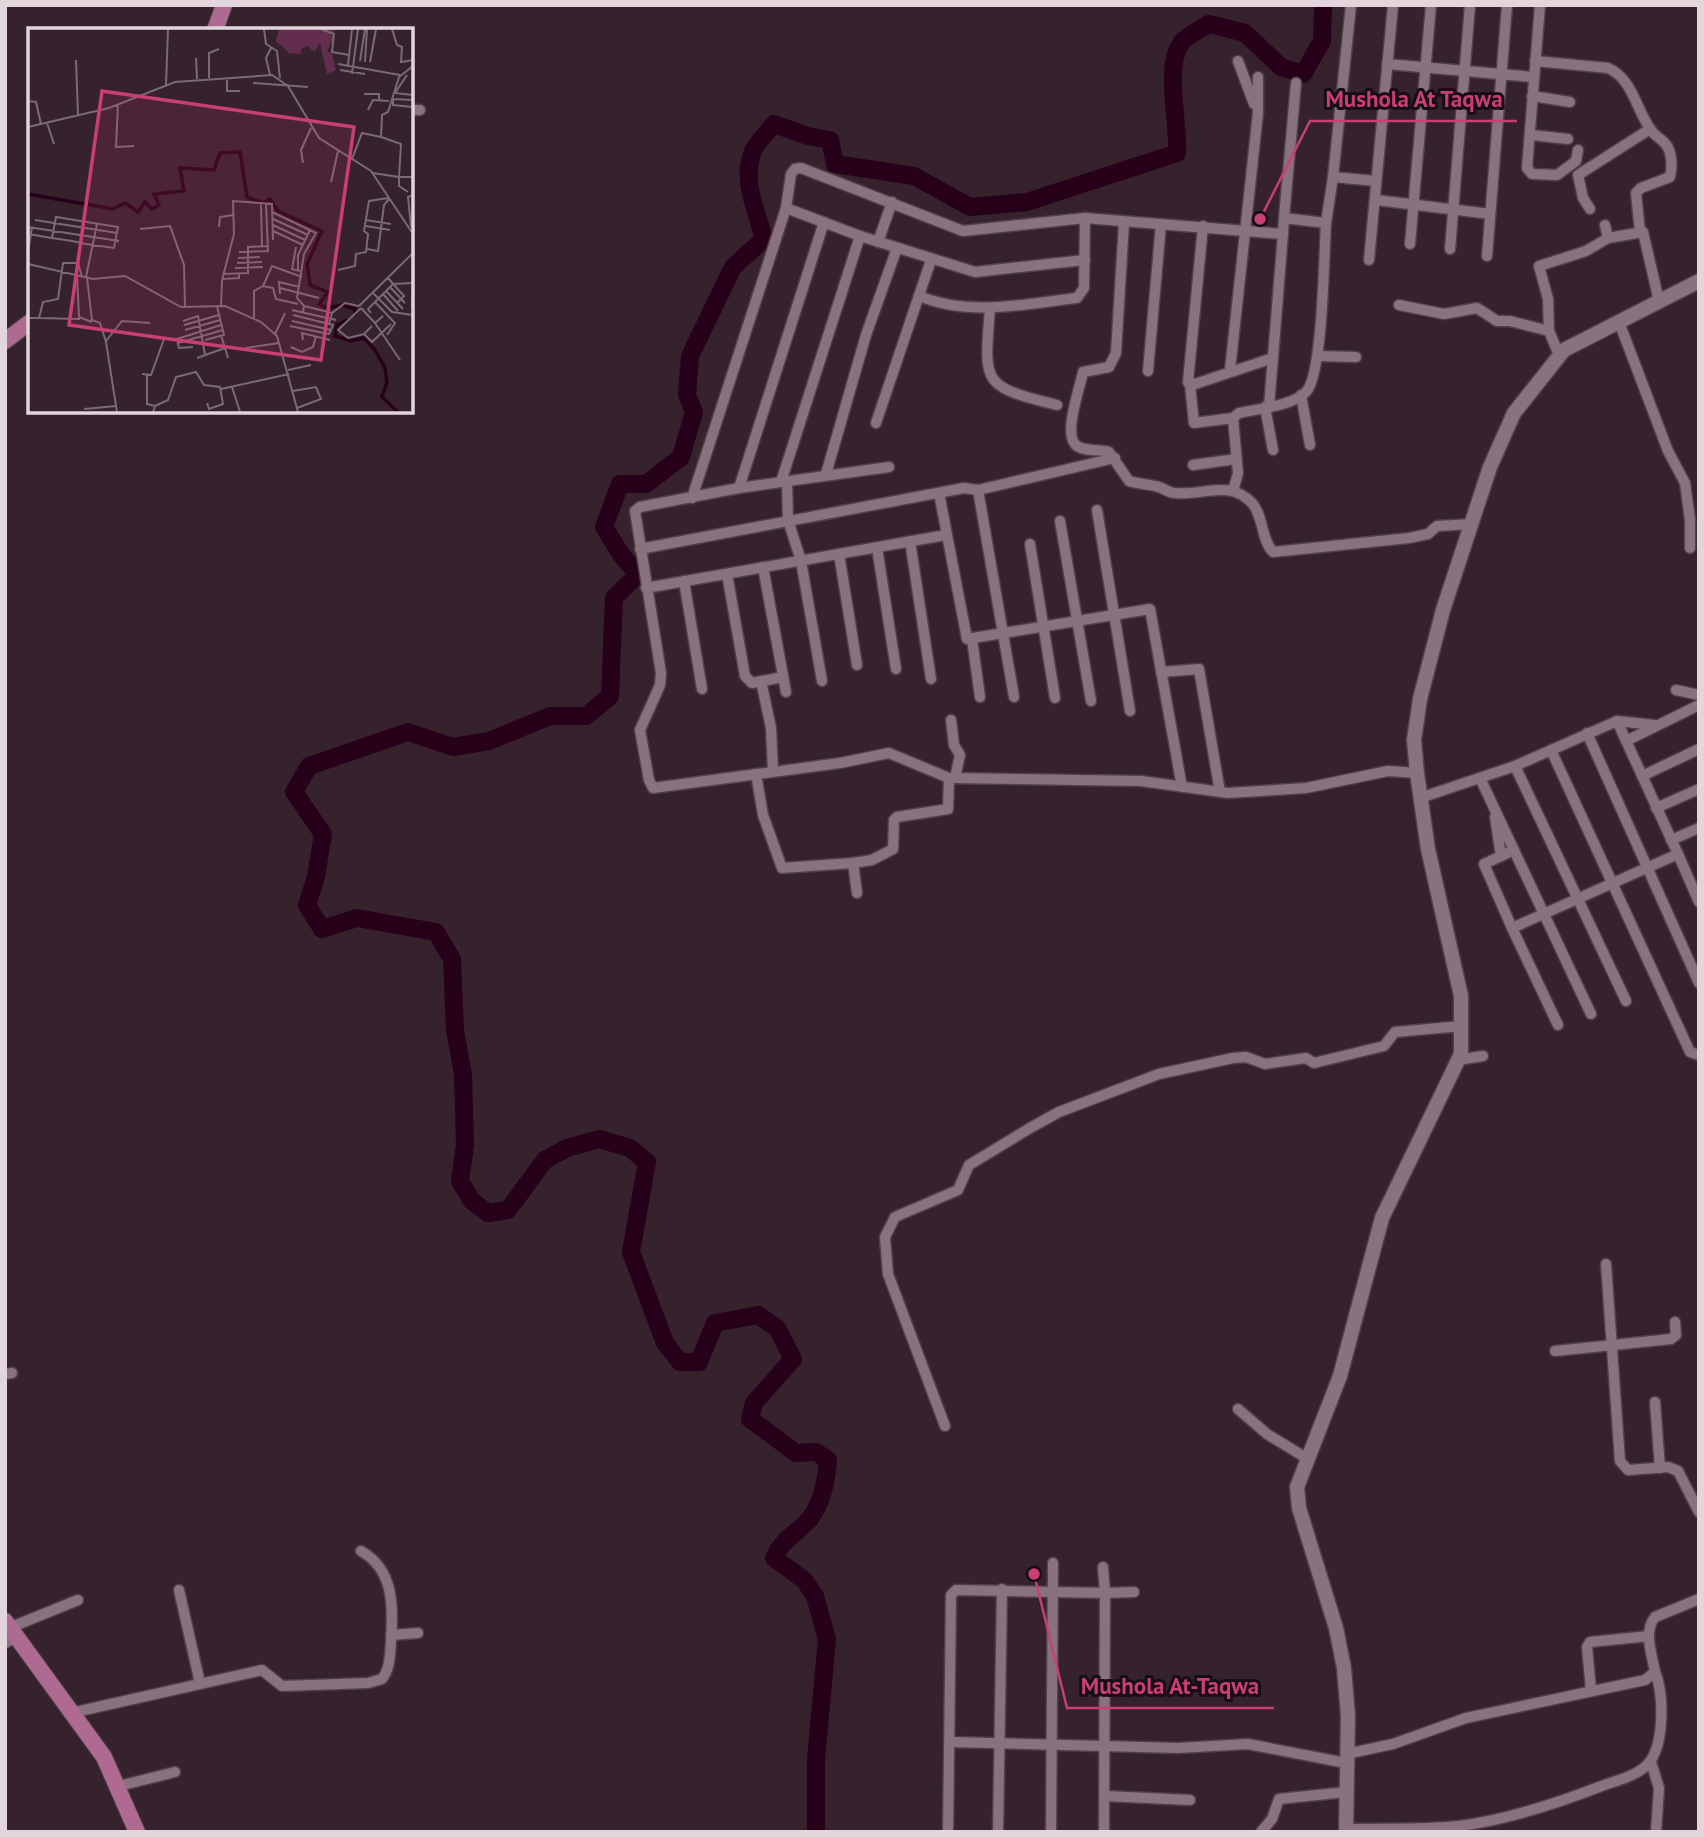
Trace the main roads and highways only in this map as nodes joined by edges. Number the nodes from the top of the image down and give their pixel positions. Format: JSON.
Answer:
{"nodes":[{"id":1,"x":224,"y":5,"type":"edge"},
{"id":2,"x":216,"y":28,"type":"edge"},
{"id":3,"x":28,"y":324,"type":"edge"},
{"id":4,"x":5,"y":341,"type":"edge"},
{"id":5,"x":9,"y":1632,"type":"edge"},
{"id":6,"x":137,"y":1832,"type":"edge"}],
"edges":[{"from":1,"to":2,"type":"main road"},
{"from":3,"to":4,"type":"main road"},
{"from":5,"to":6,"type":"main road"}]}
